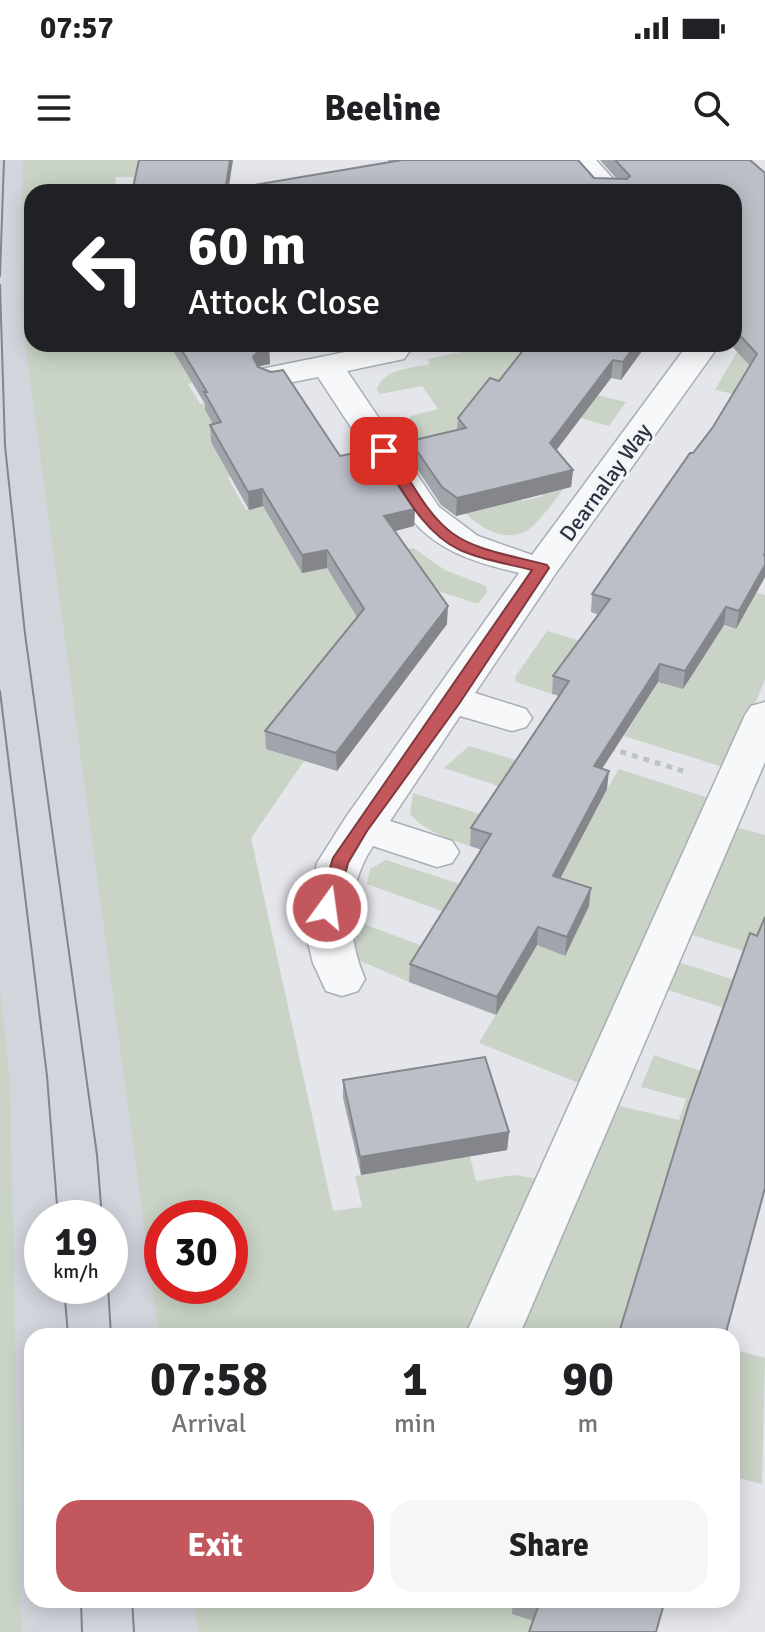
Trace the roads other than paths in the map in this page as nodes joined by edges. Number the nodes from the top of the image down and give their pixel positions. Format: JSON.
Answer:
{"nodes":[{"id":1,"x":580,"y":160,"type":"edge"},
{"id":2,"x":603,"y":184,"type":"edge"},
{"id":3,"x":393,"y":352,"type":"dead end"},
{"id":4,"x":698,"y":352,"type":"edge"},
{"id":5,"x":327,"y":365,"type":"junction"},
{"id":6,"x":273,"y":376,"type":"edge"},
{"id":7,"x":541,"y":568,"type":"junction"},
{"id":8,"x":453,"y":700,"type":"junction"},
{"id":9,"x":765,"y":715,"type":"edge"},
{"id":10,"x":512,"y":718,"type":"dead end"},
{"id":11,"x":750,"y":792,"type":"edge"},
{"id":12,"x":361,"y":827,"type":"junction"},
{"id":13,"x":437,"y":852,"type":"dead end"},
{"id":14,"x":342,"y":979,"type":"dead end"},
{"id":15,"x":496,"y":1328,"type":"edge"}],
"edges":[{"from":1,"to":2,"type":"street"},
{"from":3,"to":5,"type":"street"},
{"from":4,"to":7,"type":"street","name":"Dearnalay Way"},
{"from":5,"to":6,"type":"street"},
{"from":5,"to":7,"type":"street"},
{"from":7,"to":8,"type":"street","name":"Dearnalay Way"},
{"from":8,"to":10,"type":"street"},
{"from":8,"to":12,"type":"street","name":"Dearnalay Way"},
{"from":9,"to":11,"type":"street"},
{"from":11,"to":15,"type":"street"},
{"from":12,"to":13,"type":"street"},
{"from":12,"to":14,"type":"street","name":"Dearnalay Way"}]}
